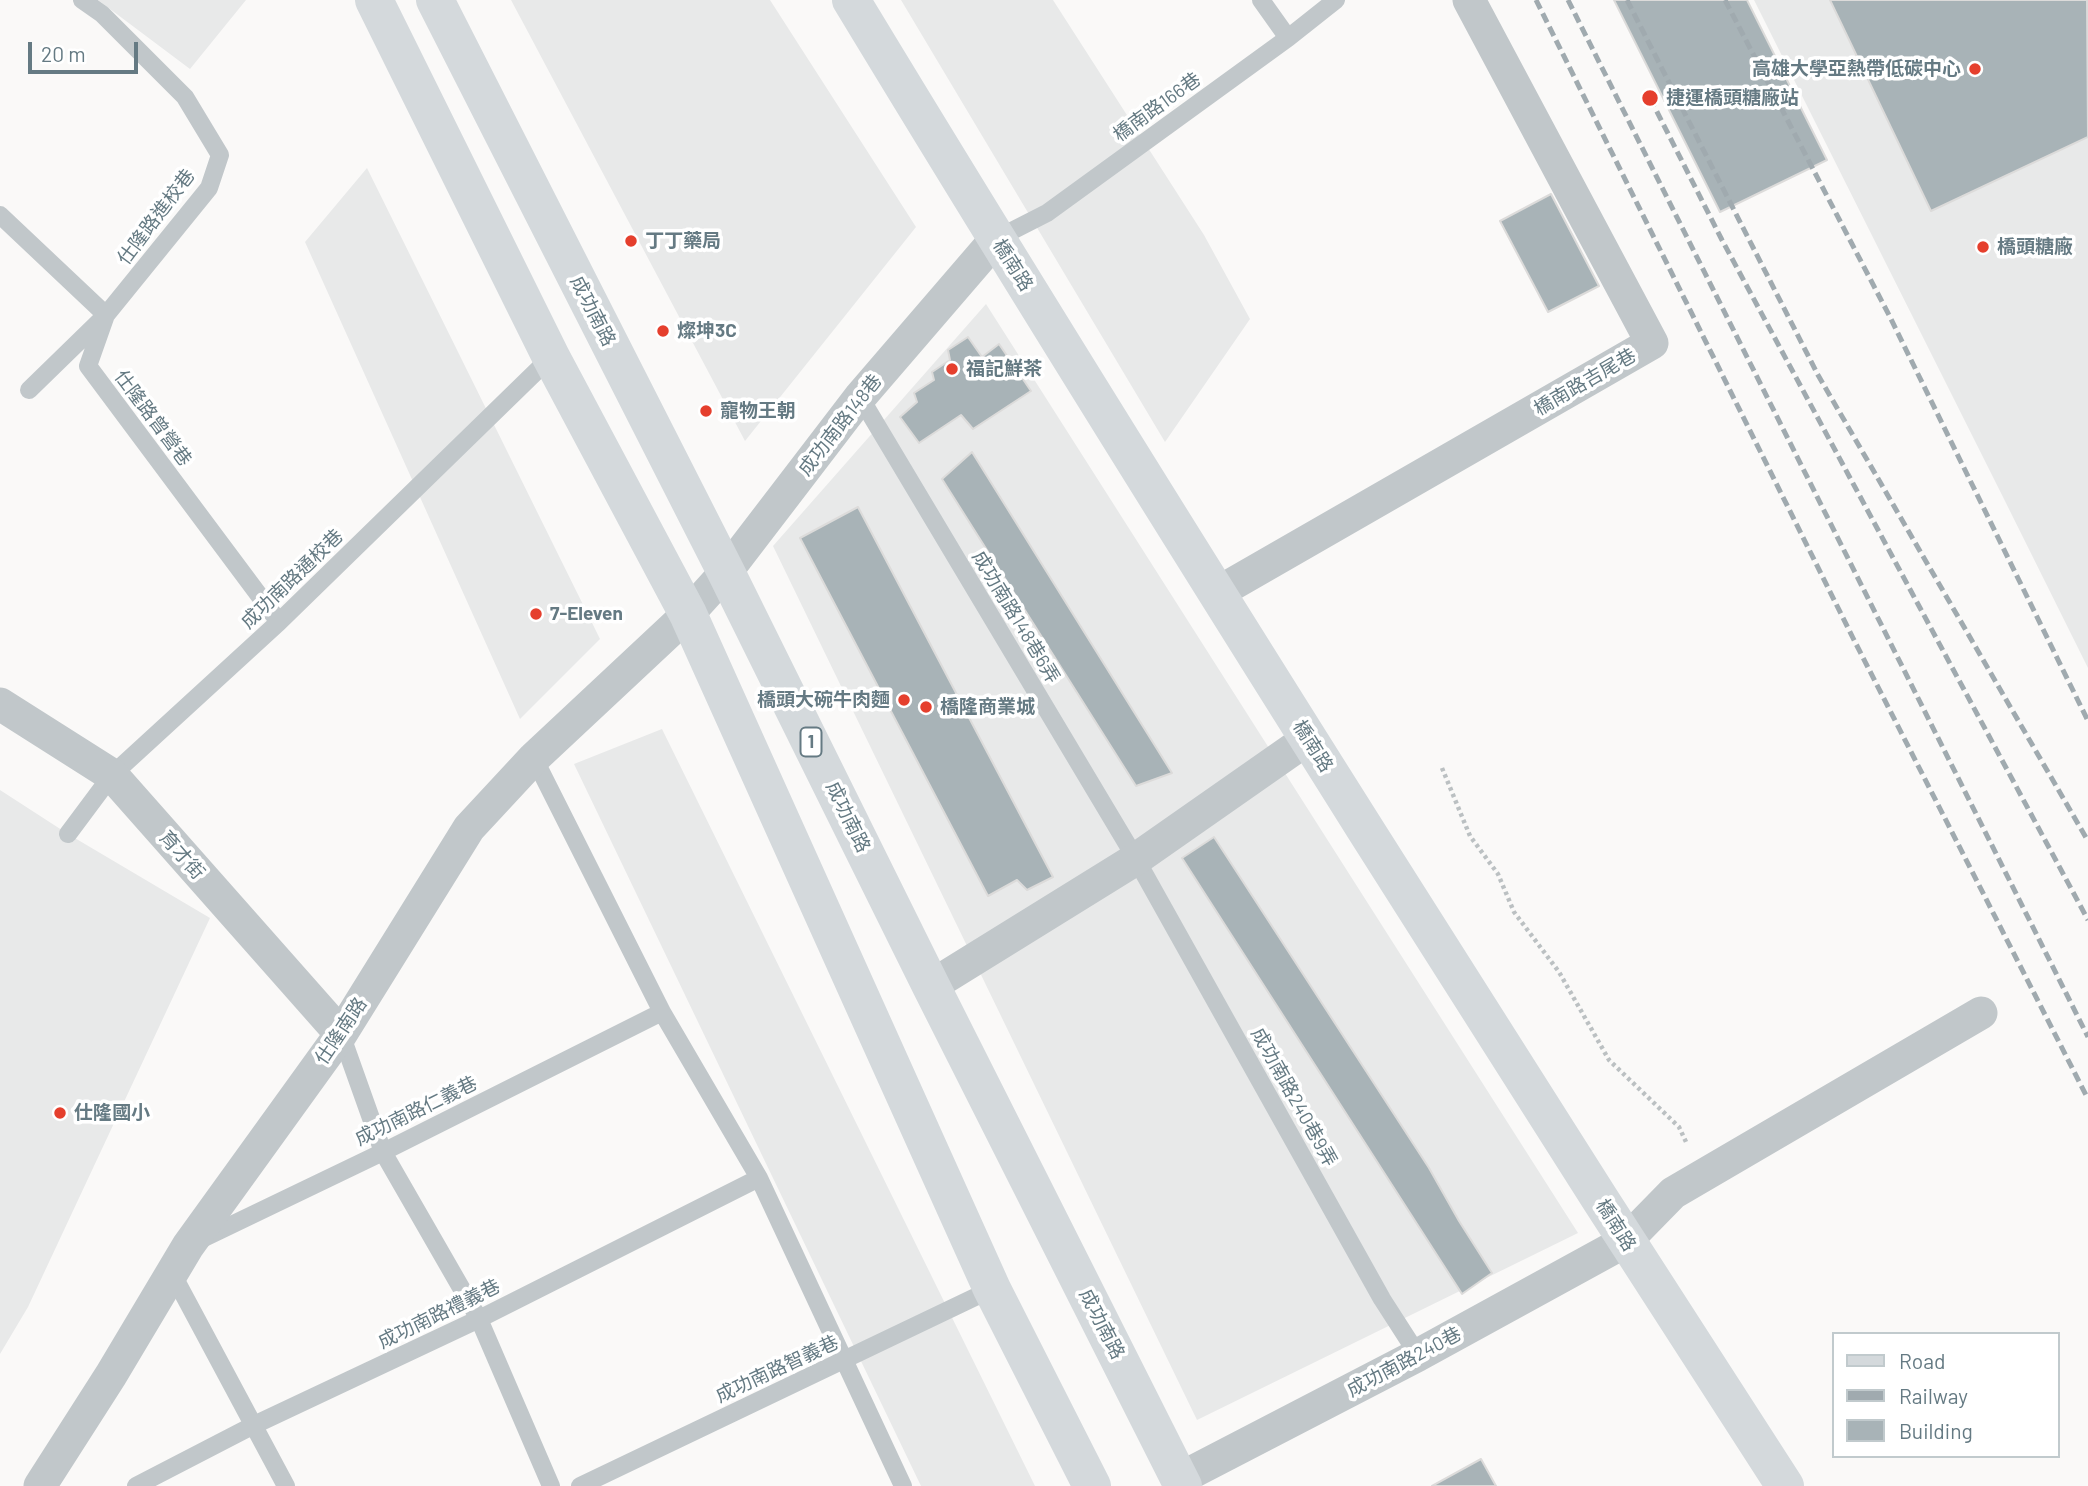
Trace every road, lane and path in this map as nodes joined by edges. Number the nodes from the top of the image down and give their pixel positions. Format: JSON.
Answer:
{"nodes":[{"id":1,"x":82,"y":0,"type":"edge"},
{"id":2,"x":374,"y":0,"type":"edge"},
{"id":3,"x":435,"y":0,"type":"edge"},
{"id":4,"x":851,"y":0,"type":"edge"},
{"id":5,"x":1261,"y":0,"type":"edge"},
{"id":6,"x":1336,"y":0,"type":"edge"},
{"id":7,"x":1469,"y":0,"type":"edge"},
{"id":8,"x":1288,"y":38,"type":"junction"},
{"id":9,"x":0,"y":215,"type":"edge"},
{"id":10,"x":996,"y":239,"type":"junction"},
{"id":11,"x":106,"y":315,"type":"junction"},
{"id":12,"x":551,"y":357,"type":"junction"},
{"id":13,"x":29,"y":390,"type":"dead end"},
{"id":14,"x":860,"y":397,"type":"junction"},
{"id":15,"x":726,"y":572,"type":"junction"},
{"id":16,"x":1217,"y":593,"type":"junction"},
{"id":17,"x":688,"y":614,"type":"junction"},
{"id":18,"x":279,"y":622,"type":"junction"},
{"id":19,"x":0,"y":704,"type":"edge"},
{"id":20,"x":1308,"y":738,"type":"junction"},
{"id":21,"x":534,"y":758,"type":"junction"},
{"id":22,"x":1441,"y":768,"type":"dead end"},
{"id":23,"x":112,"y":775,"type":"junction"},
{"id":24,"x":68,"y":834,"type":"dead end"},
{"id":25,"x":1136,"y":859,"type":"junction"},
{"id":26,"x":931,"y":986,"type":"junction"},
{"id":27,"x":662,"y":1012,"type":"junction"},
{"id":28,"x":1981,"y":1013,"type":"dead end"},
{"id":29,"x":341,"y":1034,"type":"junction"},
{"id":30,"x":383,"y":1152,"type":"junction"},
{"id":31,"x":1701,"y":1177,"type":"junction"},
{"id":32,"x":759,"y":1178,"type":"junction"},
{"id":33,"x":1626,"y":1241,"type":"junction"},
{"id":34,"x":180,"y":1259,"type":"junction"},
{"id":35,"x":992,"y":1290,"type":"junction"},
{"id":36,"x":479,"y":1319,"type":"junction"},
{"id":37,"x":1418,"y":1355,"type":"junction"},
{"id":38,"x":844,"y":1361,"type":"junction"},
{"id":39,"x":252,"y":1426,"type":"junction"},
{"id":40,"x":1181,"y":1483,"type":"edge"},
{"id":41,"x":40,"y":1486,"type":"edge"},
{"id":42,"x":136,"y":1486,"type":"edge"},
{"id":43,"x":286,"y":1486,"type":"edge"},
{"id":44,"x":551,"y":1486,"type":"edge"},
{"id":45,"x":580,"y":1486,"type":"edge"},
{"id":46,"x":903,"y":1486,"type":"edge"},
{"id":47,"x":1092,"y":1486,"type":"edge"},
{"id":48,"x":1785,"y":1486,"type":"edge"}],
"edges":[{"from":1,"to":11,"type":"lane","name":"仕隆路進校巷"},
{"from":2,"to":12,"type":"main road"},
{"from":3,"to":15,"type":"main road","name":"成功南路","number":"1"},
{"from":4,"to":10,"type":"main road","name":"橋南路"},
{"from":5,"to":8,"type":"lane"},
{"from":6,"to":8,"type":"lane","name":"橋南路166巷"},
{"from":7,"to":16,"type":"street","name":"橋南路吉尾巷"},
{"from":8,"to":10,"type":"lane","name":"橋南路166巷"},
{"from":9,"to":11,"type":"lane"},
{"from":10,"to":14,"type":"street","name":"成功南路148巷"},
{"from":10,"to":16,"type":"main road","name":"橋南路"},
{"from":11,"to":13,"type":"lane","name":"仕隆路進校巷"},
{"from":11,"to":18,"type":"lane","name":"仕隆路曾營巷"},
{"from":12,"to":17,"type":"main road"},
{"from":12,"to":18,"type":"lane","name":"成功南路通校巷"},
{"from":14,"to":15,"type":"street","name":"成功南路148巷"},
{"from":14,"to":25,"type":"lane","name":"成功南路148巷6弄"},
{"from":15,"to":17,"type":"street","name":"成功南路148巷"},
{"from":15,"to":26,"type":"main road","name":"成功南路","number":"1"},
{"from":16,"to":20,"type":"main road","name":"橋南路"},
{"from":17,"to":21,"type":"street","name":"仕隆南路"},
{"from":17,"to":35,"type":"main road"},
{"from":18,"to":23,"type":"lane","name":"成功南路通校巷"},
{"from":19,"to":23,"type":"street","name":"育才街"},
{"from":20,"to":25,"type":"street"},
{"from":20,"to":33,"type":"main road","name":"橋南路"},
{"from":21,"to":27,"type":"lane"},
{"from":21,"to":29,"type":"street","name":"仕隆南路"},
{"from":22,"to":31,"type":"path"},
{"from":23,"to":24,"type":"lane","name":"成功南路通校巷"},
{"from":23,"to":29,"type":"street","name":"育才街"},
{"from":25,"to":26,"type":"street"},
{"from":25,"to":37,"type":"lane","name":"成功南路240巷9弄"},
{"from":26,"to":40,"type":"main road","name":"成功南路","number":"1"},
{"from":27,"to":30,"type":"lane","name":"成功南路仁義巷"},
{"from":27,"to":32,"type":"lane"},
{"from":28,"to":31,"type":"street","name":"成功南路240巷"},
{"from":29,"to":30,"type":"lane"},
{"from":29,"to":34,"type":"street","name":"仕隆南路"},
{"from":30,"to":34,"type":"lane","name":"成功南路仁義巷"},
{"from":30,"to":36,"type":"lane"},
{"from":31,"to":33,"type":"street","name":"成功南路240巷"},
{"from":32,"to":36,"type":"lane","name":"成功南路禮義巷"},
{"from":32,"to":38,"type":"lane"},
{"from":33,"to":37,"type":"street","name":"成功南路240巷"},
{"from":33,"to":48,"type":"main road","name":"橋南路"},
{"from":34,"to":39,"type":"lane"},
{"from":34,"to":41,"type":"street","name":"仕隆南路"},
{"from":35,"to":38,"type":"lane","name":"成功南路智義巷"},
{"from":35,"to":47,"type":"main road"},
{"from":36,"to":39,"type":"lane","name":"成功南路禮義巷"},
{"from":36,"to":44,"type":"lane"},
{"from":37,"to":40,"type":"street","name":"成功南路240巷"},
{"from":38,"to":45,"type":"lane","name":"成功南路智義巷"},
{"from":38,"to":46,"type":"lane"},
{"from":39,"to":42,"type":"lane","name":"成功南路禮義巷"},
{"from":39,"to":43,"type":"lane"}]}
